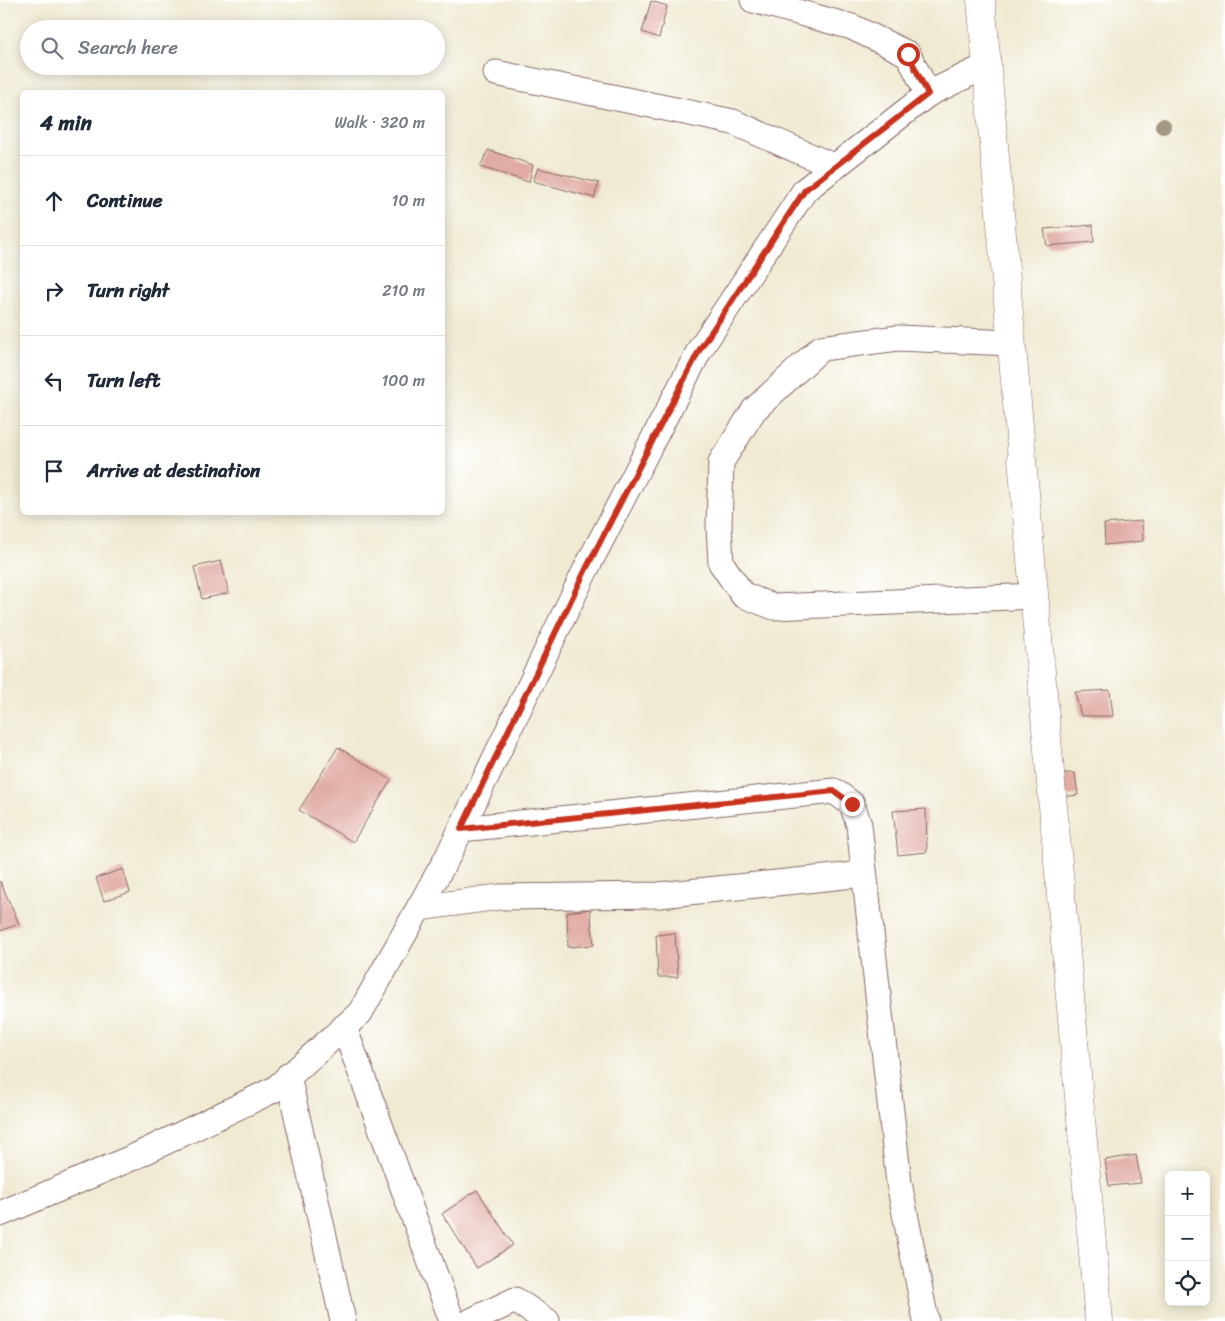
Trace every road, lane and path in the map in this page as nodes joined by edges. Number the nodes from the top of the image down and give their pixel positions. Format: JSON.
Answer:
{"nodes":[{"id":1,"x":752,"y":0,"type":"edge"},
{"id":2,"x":980,"y":0,"type":"edge"},
{"id":3,"x":986,"y":66,"type":"junction"},
{"id":4,"x":496,"y":73,"type":"dead end"},
{"id":5,"x":928,"y":94,"type":"junction"},
{"id":6,"x":835,"y":167,"type":"junction"},
{"id":7,"x":1011,"y":343,"type":"junction"},
{"id":8,"x":1034,"y":596,"type":"junction"},
{"id":9,"x":461,"y":829,"type":"junction"},
{"id":10,"x":864,"y":874,"type":"junction"},
{"id":11,"x":419,"y":908,"type":"junction"},
{"id":12,"x":344,"y":1027,"type":"junction"},
{"id":13,"x":288,"y":1076,"type":"junction"},
{"id":14,"x":0,"y":1214,"type":"edge"},
{"id":15,"x":343,"y":1321,"type":"edge"},
{"id":16,"x":452,"y":1321,"type":"edge"},
{"id":17,"x":471,"y":1321,"type":"edge"},
{"id":18,"x":546,"y":1321,"type":"edge"},
{"id":19,"x":926,"y":1321,"type":"edge"},
{"id":20,"x":1100,"y":1321,"type":"edge"}],
"edges":[{"from":1,"to":5,"type":"street"},
{"from":2,"to":3,"type":"main road"},
{"from":3,"to":5,"type":"street"},
{"from":3,"to":7,"type":"main road"},
{"from":4,"to":6,"type":"street"},
{"from":5,"to":6,"type":"street"},
{"from":6,"to":9,"type":"street"},
{"from":7,"to":8,"type":"main road"},
{"from":7,"to":8,"type":"street"},
{"from":8,"to":20,"type":"main road"},
{"from":9,"to":10,"type":"street"},
{"from":9,"to":11,"type":"street"},
{"from":10,"to":11,"type":"street"},
{"from":10,"to":19,"type":"street"},
{"from":11,"to":12,"type":"street"},
{"from":12,"to":13,"type":"street"},
{"from":12,"to":16,"type":"street"},
{"from":13,"to":14,"type":"street"},
{"from":13,"to":15,"type":"street"},
{"from":17,"to":18,"type":"street"}]}
